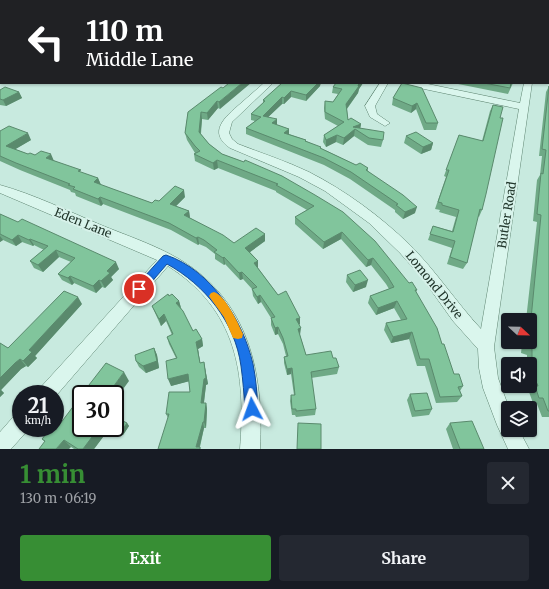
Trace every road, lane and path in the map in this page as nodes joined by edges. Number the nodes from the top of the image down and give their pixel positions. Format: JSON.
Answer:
{"nodes":[{"id":1,"x":268,"y":84,"type":"edge"},
{"id":2,"x":383,"y":84,"type":"edge"},
{"id":3,"x":415,"y":84,"type":"edge"},
{"id":4,"x":528,"y":84,"type":"edge"},
{"id":5,"x":524,"y":107,"type":"junction"},
{"id":6,"x":385,"y":123,"type":"dead end"},
{"id":7,"x":0,"y":189,"type":"edge"},
{"id":8,"x":166,"y":259,"type":"junction"},
{"id":9,"x":486,"y":347,"type":"junction"},
{"id":10,"x":54,"y":385,"type":"edge"},
{"id":11,"x":501,"y":410,"type":"edge"},
{"id":12,"x":12,"y":433,"type":"edge"},
{"id":13,"x":513,"y":437,"type":"edge"},
{"id":14,"x":0,"y":447,"type":"edge"},
{"id":15,"x":250,"y":449,"type":"edge"},
{"id":16,"x":519,"y":449,"type":"edge"}],
"edges":[{"from":1,"to":9,"type":"street","name":"Lomond Drive"},
{"from":2,"to":6,"type":"street"},
{"from":3,"to":5,"type":"street"},
{"from":4,"to":5,"type":"street","name":"Butler Road"},
{"from":5,"to":9,"type":"street","name":"Butler Road"},
{"from":7,"to":8,"type":"street","name":"Eden Lane"},
{"from":8,"to":10,"type":"street"},
{"from":8,"to":15,"type":"street","name":"Eden Lane"},
{"from":9,"to":11,"type":"street"},
{"from":12,"to":14,"type":"street"},
{"from":13,"to":16,"type":"street"}]}
